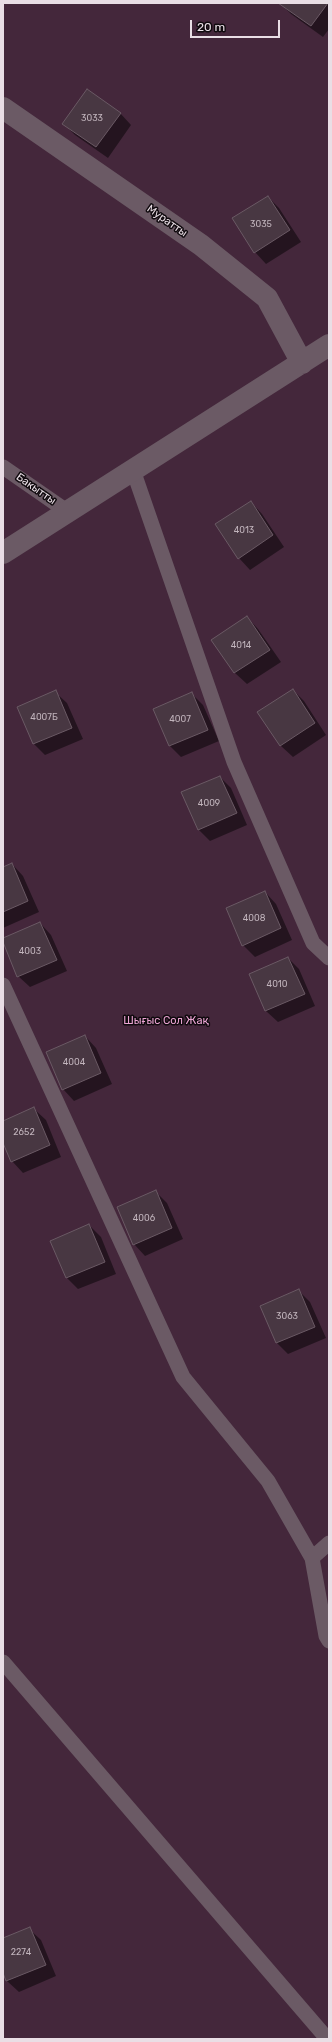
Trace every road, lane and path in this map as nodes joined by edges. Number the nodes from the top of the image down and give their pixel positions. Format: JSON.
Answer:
{"nodes":[{"id":1,"x":3,"y":108,"type":"edge"},
{"id":2,"x":329,"y":345,"type":"edge"},
{"id":3,"x":302,"y":363,"type":"junction"},
{"id":4,"x":3,"y":467,"type":"edge"},
{"id":5,"x":133,"y":470,"type":"junction"},
{"id":6,"x":68,"y":512,"type":"junction"},
{"id":7,"x":3,"y":554,"type":"edge"},
{"id":8,"x":329,"y":958,"type":"edge"},
{"id":9,"x":3,"y":985,"type":"edge"},
{"id":10,"x":329,"y":1543,"type":"edge"},
{"id":11,"x":312,"y":1558,"type":"junction"},
{"id":12,"x":329,"y":1642,"type":"edge"},
{"id":13,"x":3,"y":1662,"type":"edge"},
{"id":14,"x":326,"y":2039,"type":"edge"}],
"edges":[{"from":1,"to":3,"type":"street","name":"Муратты"},
{"from":2,"to":3,"type":"street"},
{"from":3,"to":5,"type":"street"},
{"from":4,"to":6,"type":"lane","name":"Бакытты"},
{"from":5,"to":6,"type":"street"},
{"from":5,"to":8,"type":"lane"},
{"from":6,"to":7,"type":"street"},
{"from":9,"to":11,"type":"lane"},
{"from":10,"to":11,"type":"lane"},
{"from":11,"to":12,"type":"lane"},
{"from":13,"to":14,"type":"lane"}]}
